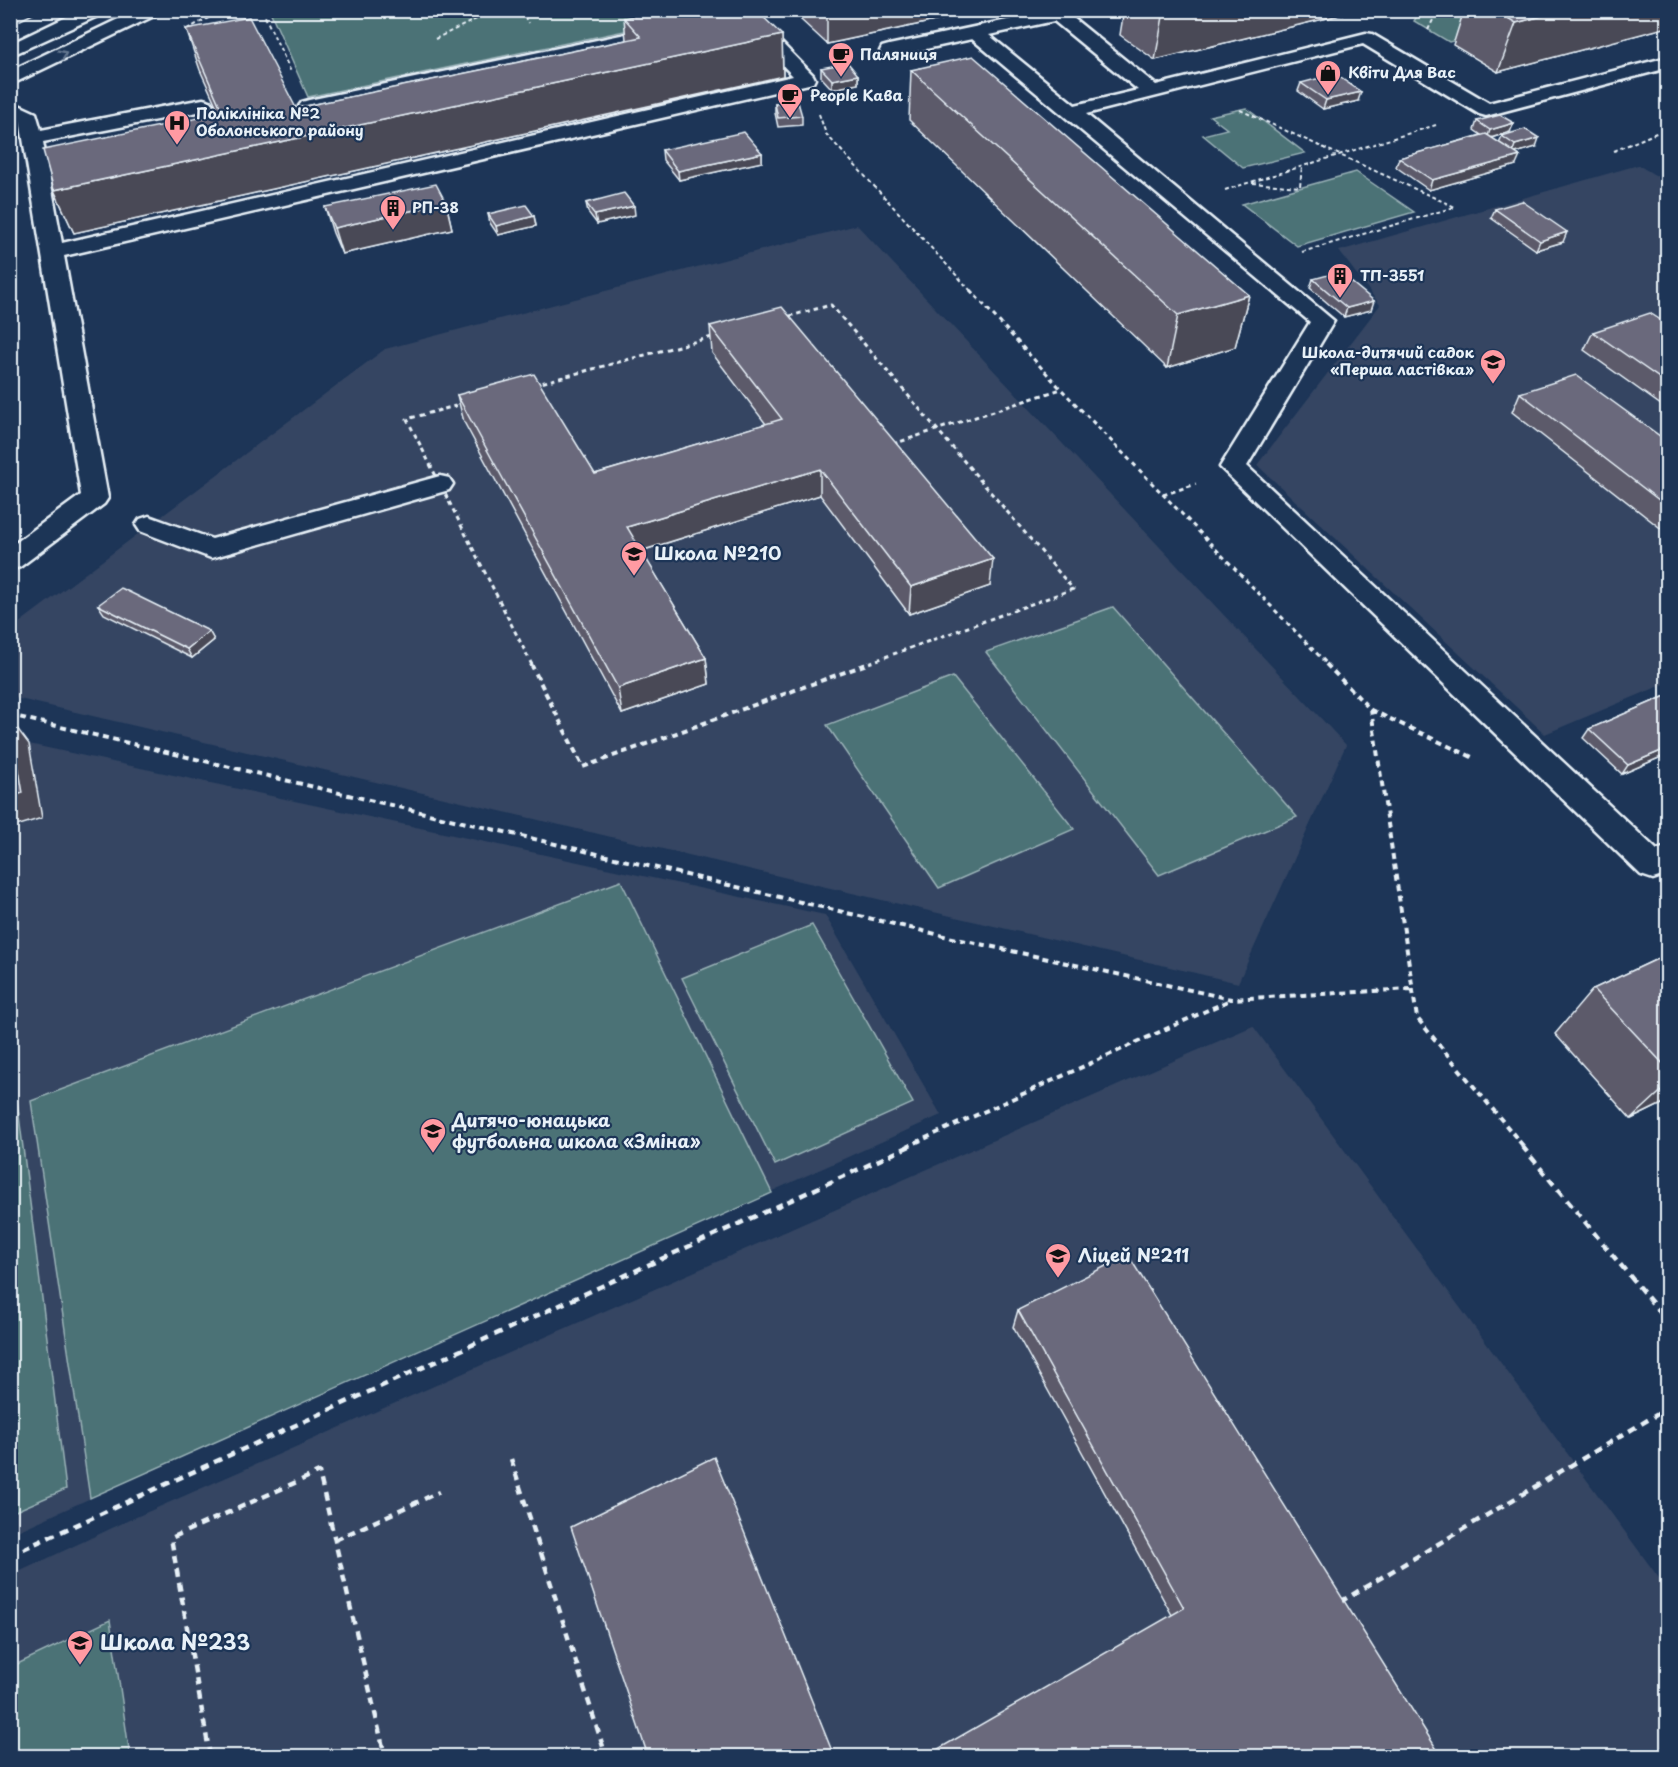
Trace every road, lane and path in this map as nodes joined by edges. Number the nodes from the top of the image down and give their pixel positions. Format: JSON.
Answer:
{"nodes":[{"id":1,"x":96,"y":10,"type":"edge"},
{"id":2,"x":152,"y":10,"type":"edge"},
{"id":3,"x":262,"y":10,"type":"edge"},
{"id":4,"x":1081,"y":10,"type":"edge"},
{"id":5,"x":1058,"y":15,"type":"junction"},
{"id":6,"x":733,"y":16,"type":"edge"},
{"id":7,"x":688,"y":26,"type":"edge"},
{"id":8,"x":976,"y":33,"type":"junction"},
{"id":9,"x":10,"y":51,"type":"edge"},
{"id":10,"x":889,"y":51,"type":"dead end"},
{"id":11,"x":1668,"y":62,"type":"edge"},
{"id":12,"x":10,"y":79,"type":"edge"},
{"id":13,"x":806,"y":79,"type":"junction"},
{"id":14,"x":295,"y":81,"type":"dead end"},
{"id":15,"x":1185,"y":84,"type":"junction"},
{"id":16,"x":1153,"y":92,"type":"junction"},
{"id":17,"x":203,"y":105,"type":"edge"},
{"id":18,"x":309,"y":106,"type":"edge"},
{"id":19,"x":10,"y":107,"type":"edge"},
{"id":20,"x":1486,"y":110,"type":"junction"},
{"id":21,"x":1072,"y":112,"type":"junction"},
{"id":22,"x":1668,"y":128,"type":"edge"},
{"id":23,"x":33,"y":138,"type":"junction"},
{"id":24,"x":1614,"y":151,"type":"dead end"},
{"id":25,"x":1338,"y":155,"type":"junction"},
{"id":26,"x":1302,"y":166,"type":"junction"},
{"id":27,"x":1249,"y":183,"type":"junction"},
{"id":28,"x":1451,"y":200,"type":"dead end"},
{"id":29,"x":1182,"y":204,"type":"junction"},
{"id":30,"x":1455,"y":207,"type":"junction"},
{"id":31,"x":53,"y":252,"type":"junction"},
{"id":32,"x":1256,"y":266,"type":"junction"},
{"id":33,"x":1061,"y":389,"type":"junction"},
{"id":34,"x":938,"y":429,"type":"junction"},
{"id":35,"x":888,"y":445,"type":"edge"},
{"id":36,"x":440,"y":484,"type":"junction"},
{"id":37,"x":149,"y":525,"type":"dead end"},
{"id":38,"x":10,"y":561,"type":"edge"},
{"id":39,"x":1371,"y":710,"type":"junction"},
{"id":40,"x":10,"y":715,"type":"edge"},
{"id":41,"x":1478,"y":760,"type":"dead end"},
{"id":42,"x":1668,"y":860,"type":"edge"},
{"id":43,"x":1411,"y":989,"type":"junction"},
{"id":44,"x":1231,"y":999,"type":"junction"},
{"id":45,"x":1668,"y":1322,"type":"edge"},
{"id":46,"x":1668,"y":1408,"type":"edge"},
{"id":47,"x":511,"y":1459,"type":"dead end"},
{"id":48,"x":439,"y":1492,"type":"dead end"},
{"id":49,"x":335,"y":1540,"type":"junction"},
{"id":50,"x":10,"y":1555,"type":"edge"},
{"id":51,"x":1338,"y":1604,"type":"edge"},
{"id":52,"x":210,"y":1756,"type":"edge"},
{"id":53,"x":384,"y":1756,"type":"edge"},
{"id":54,"x":606,"y":1756,"type":"edge"}],
"edges":[{"from":1,"to":9,"type":"main road"},
{"from":12,"to":2,"type":"main road","one_way":true},
{"from":3,"to":14,"type":"path"},
{"from":4,"to":5,"type":"main road"},
{"from":5,"to":8,"type":"main road"},
{"from":5,"to":16,"type":"main road"},
{"from":6,"to":13,"type":"main road"},
{"from":7,"to":18,"type":"main road"},
{"from":8,"to":10,"type":"main road"},
{"from":8,"to":21,"type":"main road"},
{"from":11,"to":20,"type":"main road"},
{"from":13,"to":31,"type":"main road"},
{"from":13,"to":33,"type":"path"},
{"from":15,"to":16,"type":"main road"},
{"from":15,"to":20,"type":"main road"},
{"from":15,"to":25,"type":"path"},
{"from":16,"to":21,"type":"main road"},
{"from":17,"to":23,"type":"main road"},
{"from":19,"to":23,"type":"main road"},
{"from":20,"to":25,"type":"path"},
{"from":21,"to":29,"type":"main road"},
{"from":22,"to":24,"type":"path"},
{"from":23,"to":31,"type":"main road"},
{"from":25,"to":26,"type":"path"},
{"from":25,"to":30,"type":"path"},
{"from":26,"to":27,"type":"path"},
{"from":26,"to":27,"type":"path"},
{"from":27,"to":29,"type":"path"},
{"from":28,"to":30,"type":"path"},
{"from":29,"to":32,"type":"main road"},
{"from":30,"to":32,"type":"path"},
{"from":31,"to":38,"type":"main road"},
{"from":32,"to":42,"type":"main road"},
{"from":33,"to":34,"type":"path"},
{"from":33,"to":39,"type":"path"},
{"from":34,"to":35,"type":"path"},
{"from":34,"to":36,"type":"path"},
{"from":34,"to":36,"type":"path"},
{"from":36,"to":37,"type":"main road"},
{"from":39,"to":41,"type":"path"},
{"from":39,"to":43,"type":"path"},
{"from":40,"to":44,"type":"path"},
{"from":43,"to":44,"type":"path"},
{"from":43,"to":45,"type":"path"},
{"from":44,"to":50,"type":"path"},
{"from":46,"to":51,"type":"path"},
{"from":47,"to":54,"type":"path"},
{"from":48,"to":49,"type":"path"},
{"from":49,"to":52,"type":"path"},
{"from":49,"to":53,"type":"path"}]}
